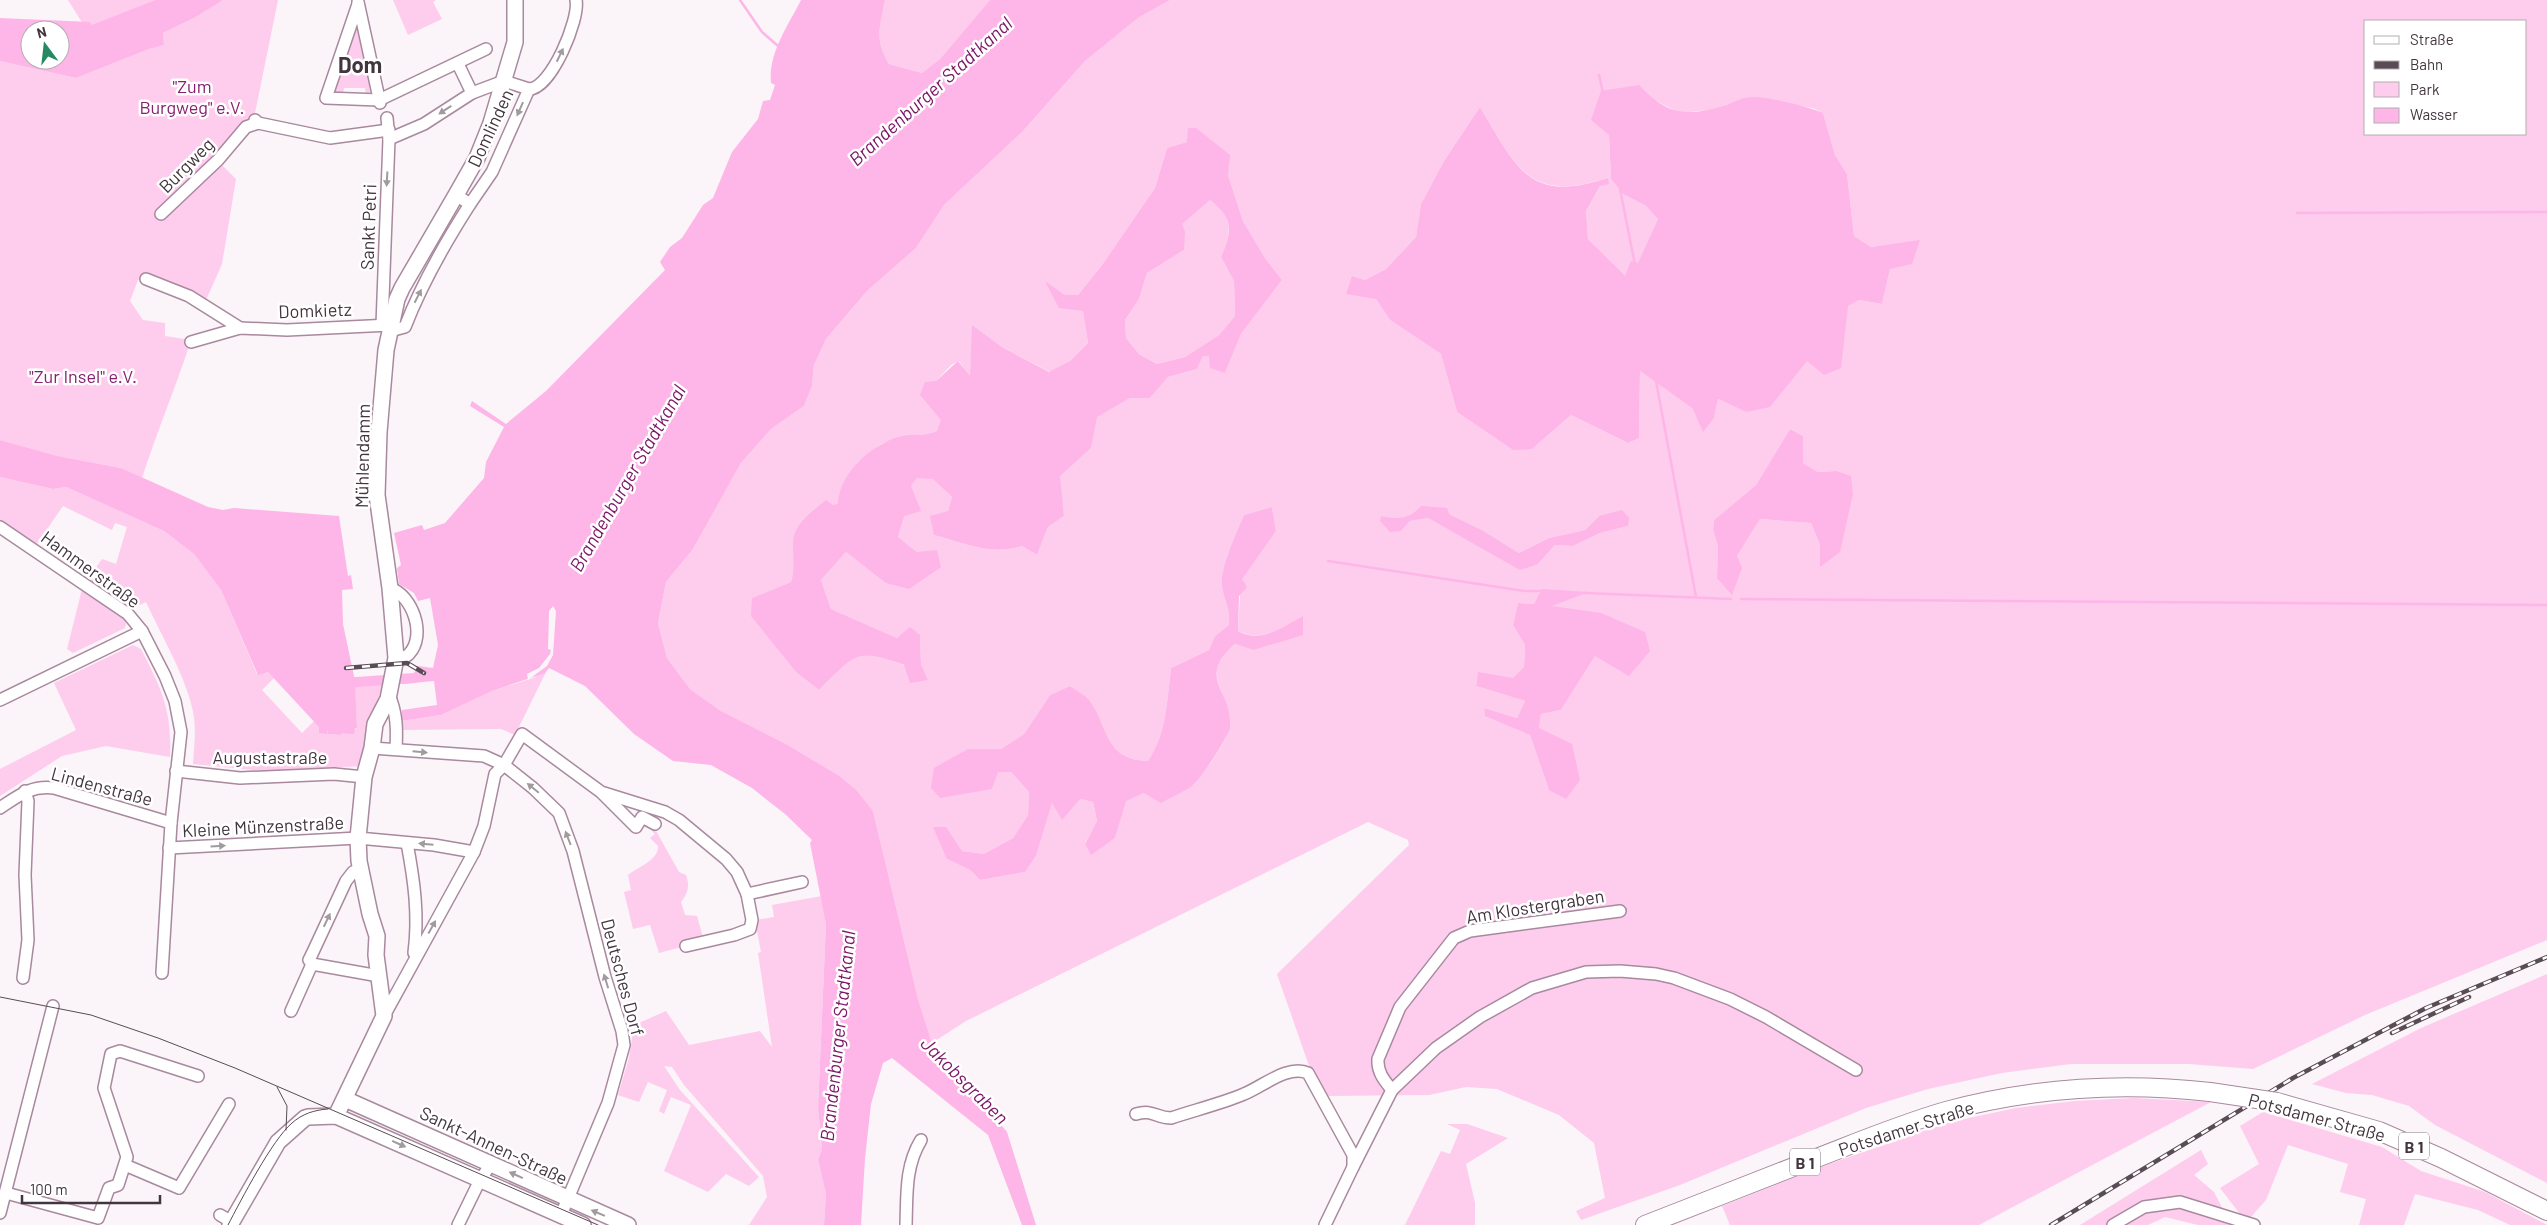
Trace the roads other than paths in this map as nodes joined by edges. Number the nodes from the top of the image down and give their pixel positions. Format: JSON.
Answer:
{"nodes":[{"id":1,"x":515,"y":0,"type":"edge"},
{"id":2,"x":576,"y":0,"type":"edge"},
{"id":3,"x":358,"y":2,"type":"edge"},
{"id":4,"x":486,"y":49,"type":"dead end"},
{"id":5,"x":458,"y":64,"type":"junction"},
{"id":6,"x":504,"y":81,"type":"junction"},
{"id":7,"x":529,"y":88,"type":"junction"},
{"id":8,"x":472,"y":93,"type":"junction"},
{"id":9,"x":380,"y":101,"type":"junction"},
{"id":10,"x":388,"y":129,"type":"junction"},
{"id":11,"x":456,"y":195,"type":"junction"},
{"id":12,"x":470,"y":204,"type":"junction"},
{"id":13,"x":161,"y":214,"type":"dead end"},
{"id":14,"x":146,"y":279,"type":"dead end"},
{"id":15,"x":388,"y":327,"type":"junction"},
{"id":16,"x":240,"y":328,"type":"junction"},
{"id":17,"x":191,"y":342,"type":"dead end"},
{"id":18,"x":0,"y":527,"type":"edge"},
{"id":19,"x":390,"y":588,"type":"junction"},
{"id":20,"x":142,"y":631,"type":"junction"},
{"id":21,"x":395,"y":665,"type":"junction"},
{"id":22,"x":389,"y":693,"type":"junction"},
{"id":23,"x":1,"y":698,"type":"edge"},
{"id":24,"x":372,"y":748,"type":"junction"},
{"id":25,"x":396,"y":749,"type":"junction"},
{"id":26,"x":504,"y":765,"type":"junction"},
{"id":27,"x":176,"y":771,"type":"junction"},
{"id":28,"x":364,"y":777,"type":"junction"},
{"id":29,"x":25,"y":791,"type":"junction"},
{"id":30,"x":601,"y":792,"type":"junction"},
{"id":31,"x":0,"y":808,"type":"edge"},
{"id":32,"x":645,"y":812,"type":"junction"},
{"id":33,"x":171,"y":823,"type":"junction"},
{"id":34,"x":655,"y":824,"type":"dead end"},
{"id":35,"x":358,"y":838,"type":"junction"},
{"id":36,"x":407,"y":843,"type":"junction"},
{"id":37,"x":169,"y":848,"type":"junction"},
{"id":38,"x":474,"y":852,"type":"junction"},
{"id":39,"x":361,"y":870,"type":"junction"},
{"id":40,"x":802,"y":882,"type":"dead end"},
{"id":41,"x":747,"y":894,"type":"junction"},
{"id":42,"x":1620,"y":911,"type":"dead end"},
{"id":43,"x":686,"y":946,"type":"dead end"},
{"id":44,"x":413,"y":959,"type":"junction"},
{"id":45,"x":312,"y":964,"type":"junction"},
{"id":46,"x":162,"y":973,"type":"dead end"},
{"id":47,"x":379,"y":976,"type":"junction"},
{"id":48,"x":23,"y":978,"type":"dead end"},
{"id":49,"x":53,"y":1006,"type":"dead end"},
{"id":50,"x":291,"y":1011,"type":"dead end"},
{"id":51,"x":384,"y":1016,"type":"junction"},
{"id":52,"x":1856,"y":1070,"type":"dead end"},
{"id":53,"x":198,"y":1076,"type":"dead end"},
{"id":54,"x":1392,"y":1090,"type":"junction"},
{"id":55,"x":345,"y":1099,"type":"junction"},
{"id":56,"x":229,"y":1104,"type":"dead end"},
{"id":57,"x":1136,"y":1114,"type":"dead end"},
{"id":58,"x":336,"y":1116,"type":"junction"},
{"id":59,"x":921,"y":1140,"type":"dead end"},
{"id":60,"x":491,"y":1164,"type":"junction"},
{"id":61,"x":125,"y":1166,"type":"junction"},
{"id":62,"x":1353,"y":1167,"type":"junction"},
{"id":63,"x":480,"y":1180,"type":"junction"},
{"id":64,"x":6,"y":1193,"type":"junction"},
{"id":65,"x":568,"y":1199,"type":"junction"},
{"id":66,"x":2547,"y":1211,"type":"edge"},
{"id":67,"x":0,"y":1213,"type":"edge"},
{"id":68,"x":561,"y":1215,"type":"junction"},
{"id":69,"x":227,"y":1220,"type":"edge"},
{"id":70,"x":458,"y":1225,"type":"edge"},
{"id":71,"x":583,"y":1225,"type":"edge"},
{"id":72,"x":628,"y":1225,"type":"edge"},
{"id":73,"x":906,"y":1225,"type":"edge"},
{"id":74,"x":1325,"y":1225,"type":"edge"},
{"id":75,"x":1644,"y":1225,"type":"edge"},
{"id":76,"x":2113,"y":1225,"type":"edge"},
{"id":77,"x":2254,"y":1225,"type":"edge"}],
"edges":[{"from":1,"to":6,"type":"street","name":"Domlinden"},
{"from":7,"to":2,"type":"street","one_way":true},
{"from":3,"to":9,"type":"street"},
{"from":3,"to":9,"type":"street"},
{"from":4,"to":5,"type":"street"},
{"from":5,"to":8,"type":"street"},
{"from":5,"to":9,"type":"street"},
{"from":6,"to":7,"type":"street","name":"Domlinden"},
{"from":6,"to":8,"type":"street","name":"Burgweg"},
{"from":6,"to":11,"type":"street","name":"Domlinden"},
{"from":7,"to":12,"type":"street","name":"Domlinden","one_way":true},
{"from":8,"to":10,"type":"street","name":"Burgweg","one_way":true},
{"from":10,"to":13,"type":"street","name":"Burgweg"},
{"from":10,"to":15,"type":"street","name":"Sankt Petri","one_way":true},
{"from":11,"to":12,"type":"street"},
{"from":11,"to":15,"type":"street","name":"Domlinden"},
{"from":15,"to":12,"type":"street","name":"Domlinden","one_way":true},
{"from":14,"to":16,"type":"street","name":"Domkietz"},
{"from":15,"to":16,"type":"street","name":"Domkietz"},
{"from":15,"to":19,"type":"street","name":"Mühlendamm"},
{"from":16,"to":17,"type":"street","name":"Domkietz"},
{"from":18,"to":20,"type":"street","name":"Hammerstraße"},
{"from":19,"to":21,"type":"street","name":"Mühlendamm"},
{"from":19,"to":21,"type":"street"},
{"from":20,"to":23,"type":"street"},
{"from":20,"to":27,"type":"street","name":"Hammerstraße"},
{"from":21,"to":22,"type":"street","name":"Mühlendamm"},
{"from":22,"to":24,"type":"street","name":"Mühlendamm"},
{"from":22,"to":25,"type":"street","name":"Mühlendamm"},
{"from":24,"to":25,"type":"street","name":"Deutsches Dorf"},
{"from":24,"to":28,"type":"street","name":"Mühlendamm"},
{"from":25,"to":26,"type":"street","name":"Deutsches Dorf","one_way":true},
{"from":26,"to":30,"type":"street"},
{"from":26,"to":38,"type":"street"},
{"from":65,"to":26,"type":"street","name":"Deutsches Dorf","one_way":true},
{"from":27,"to":28,"type":"street","name":"Augustastraße"},
{"from":27,"to":33,"type":"street","name":"Hammerstraße"},
{"from":28,"to":35,"type":"street","name":"Mühlendamm"},
{"from":29,"to":31,"type":"street","name":"Lindenstraße"},
{"from":29,"to":33,"type":"street","name":"Lindenstraße"},
{"from":29,"to":48,"type":"street"},
{"from":30,"to":32,"type":"street"},
{"from":30,"to":32,"type":"street"},
{"from":32,"to":34,"type":"street"},
{"from":32,"to":41,"type":"street"},
{"from":33,"to":37,"type":"street","name":"Hammerstraße"},
{"from":35,"to":36,"type":"street","name":"Kleine Münzenstraße"},
{"from":37,"to":35,"type":"street","name":"Kleine Münzenstraße","one_way":true},
{"from":35,"to":39,"type":"street","name":"Mühlendamm"},
{"from":38,"to":36,"type":"street","name":"Kleine Münzenstraße","one_way":true},
{"from":36,"to":44,"type":"street"},
{"from":37,"to":46,"type":"street","name":"Hammerstraße"},
{"from":44,"to":38,"type":"street","one_way":true},
{"from":45,"to":39,"type":"street","one_way":true},
{"from":39,"to":47,"type":"street","name":"Mühlendamm"},
{"from":40,"to":41,"type":"street"},
{"from":41,"to":43,"type":"street"},
{"from":42,"to":54,"type":"street","name":"Am Klostergraben"},
{"from":44,"to":51,"type":"street"},
{"from":45,"to":47,"type":"street"},
{"from":45,"to":50,"type":"street"},
{"from":47,"to":51,"type":"street","name":"Mühlendamm"},
{"from":49,"to":64,"type":"street"},
{"from":51,"to":55,"type":"street"},
{"from":52,"to":54,"type":"street"},
{"from":53,"to":61,"type":"street"},
{"from":54,"to":62,"type":"street"},
{"from":55,"to":58,"type":"street"},
{"from":55,"to":60,"type":"street","name":"Sankt-Annen-Straße"},
{"from":56,"to":61,"type":"street"},
{"from":57,"to":62,"type":"street"},
{"from":58,"to":63,"type":"street","name":"Sankt-Annen-Straße","one_way":true},
{"from":58,"to":69,"type":"street"},
{"from":59,"to":73,"type":"street"},
{"from":60,"to":63,"type":"street"},
{"from":65,"to":60,"type":"street","name":"Sankt-Annen-Straße","one_way":true},
{"from":61,"to":64,"type":"street"},
{"from":62,"to":74,"type":"street"},
{"from":63,"to":68,"type":"street","name":"Sankt-Annen-Straße"},
{"from":63,"to":70,"type":"street"},
{"from":64,"to":67,"type":"street"},
{"from":65,"to":68,"type":"street","name":"Deutsches Dorf"},
{"from":72,"to":65,"type":"street","name":"Sankt-Annen-Straße","one_way":true},
{"from":66,"to":75,"type":"main road","name":"Potsdamer Straße","number":"B 1","bridge":true},
{"from":68,"to":71,"type":"street","name":"Sankt-Annen-Straße"},
{"from":76,"to":77,"type":"street"}]}
